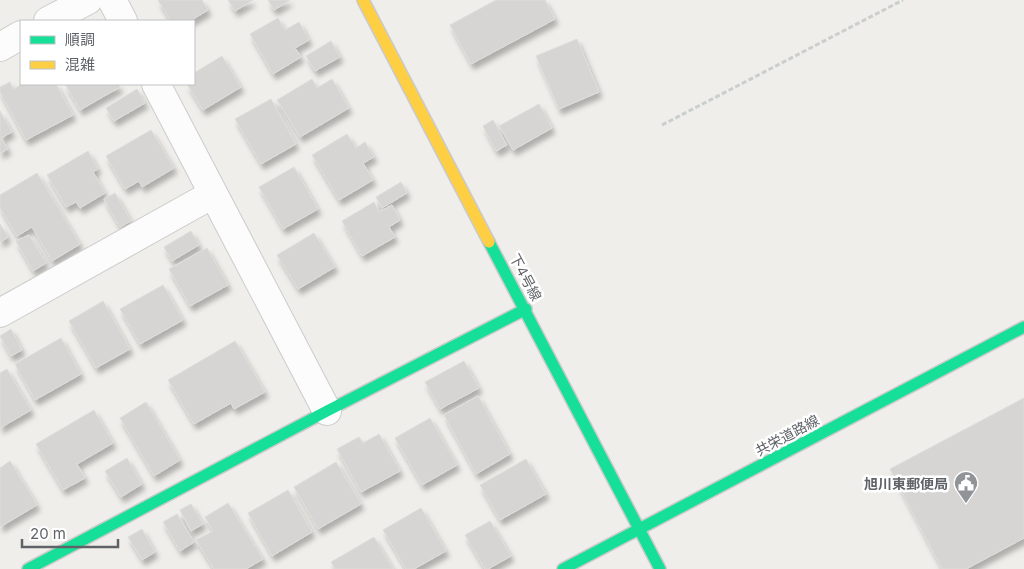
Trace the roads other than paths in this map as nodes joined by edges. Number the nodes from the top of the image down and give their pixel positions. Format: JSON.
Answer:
{"nodes":[{"id":1,"x":88,"y":0,"type":"edge"},
{"id":2,"x":112,"y":0,"type":"edge"},
{"id":3,"x":363,"y":0,"type":"edge"},
{"id":4,"x":50,"y":20,"type":"edge"},
{"id":5,"x":122,"y":20,"type":"edge"},
{"id":6,"x":20,"y":36,"type":"edge"},
{"id":7,"x":0,"y":46,"type":"edge"},
{"id":8,"x":157,"y":85,"type":"edge"},
{"id":9,"x":214,"y":194,"type":"junction"},
{"id":10,"x":526,"y":309,"type":"junction"},
{"id":11,"x":0,"y":313,"type":"edge"},
{"id":12,"x":1024,"y":327,"type":"edge"},
{"id":13,"x":326,"y":411,"type":"junction"},
{"id":14,"x":639,"y":529,"type":"junction"},
{"id":15,"x":28,"y":569,"type":"edge"},
{"id":16,"x":564,"y":569,"type":"edge"},
{"id":17,"x":660,"y":569,"type":"edge"}],
"edges":[{"from":1,"to":4,"type":"street"},
{"from":2,"to":5,"type":"street"},
{"from":3,"to":10,"type":"street","name":"下4号線"},
{"from":6,"to":7,"type":"street"},
{"from":8,"to":9,"type":"street"},
{"from":9,"to":11,"type":"street"},
{"from":9,"to":13,"type":"street"},
{"from":10,"to":13,"type":"street"},
{"from":10,"to":14,"type":"street","name":"下4号線"},
{"from":12,"to":14,"type":"street","name":"共栄道路線"},
{"from":13,"to":15,"type":"street"},
{"from":14,"to":16,"type":"street","name":"共栄道路線"},
{"from":14,"to":17,"type":"street","name":"下4号線"}]}
